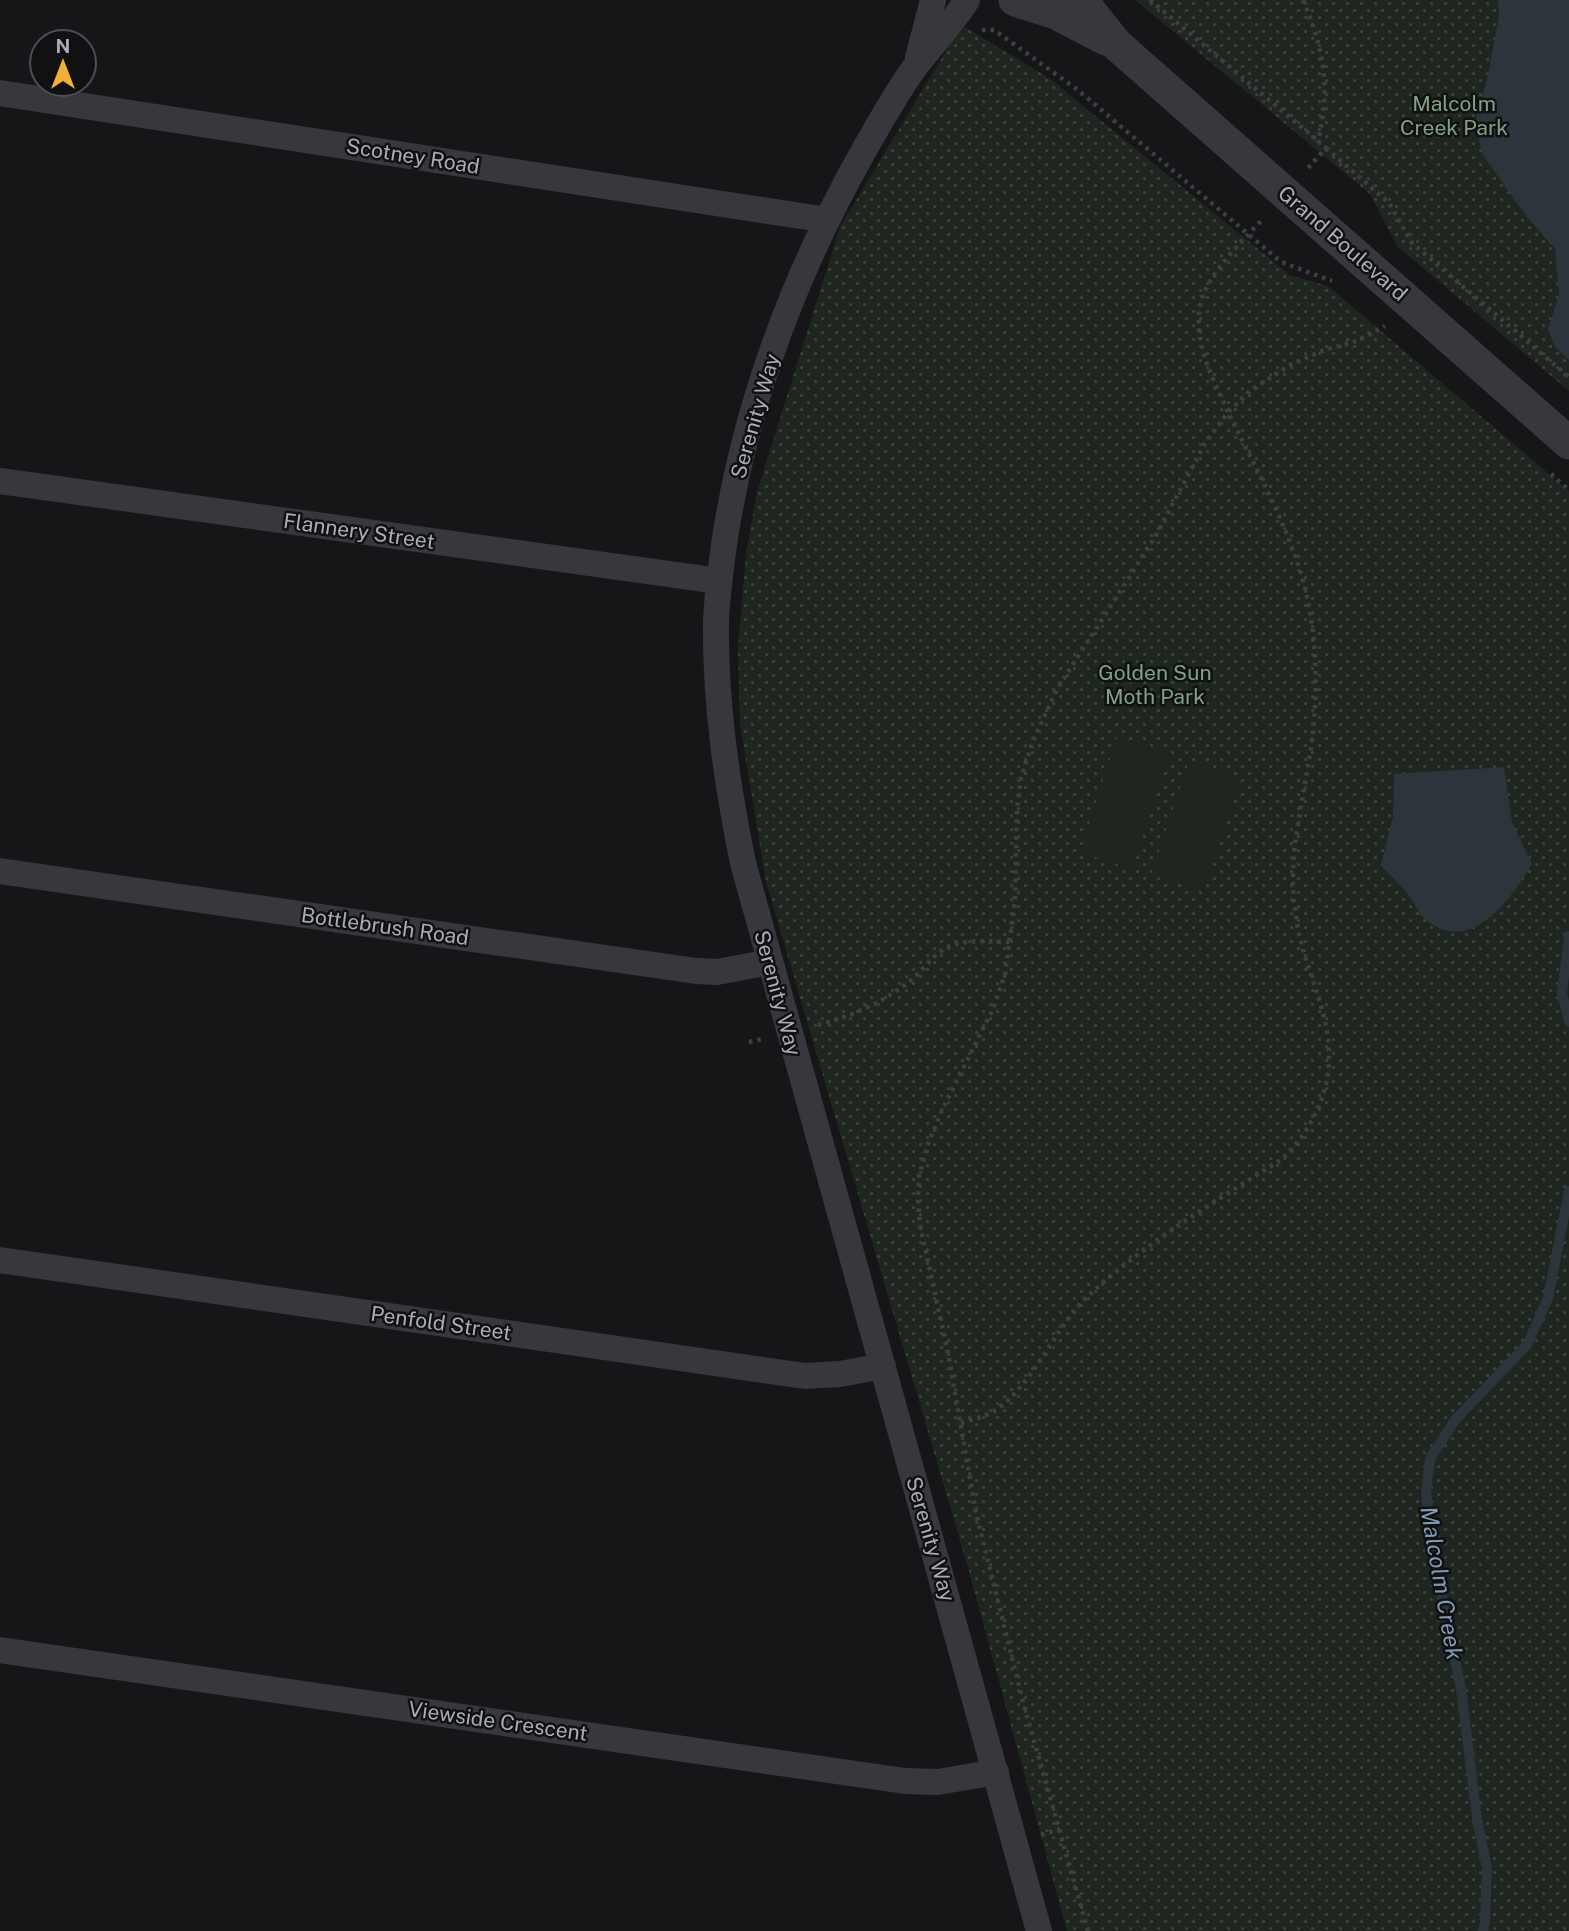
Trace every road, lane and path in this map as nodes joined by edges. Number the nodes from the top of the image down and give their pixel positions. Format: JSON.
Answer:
{"nodes":[{"id":1,"x":933,"y":0,"type":"edge"},
{"id":2,"x":1015,"y":0,"type":"edge"},
{"id":3,"x":1081,"y":0,"type":"edge"},
{"id":4,"x":1150,"y":0,"type":"edge"},
{"id":5,"x":1303,"y":0,"type":"edge"},
{"id":6,"x":960,"y":10,"type":"edge"},
{"id":7,"x":1117,"y":45,"type":"junction"},
{"id":8,"x":915,"y":67,"type":"junction"},
{"id":9,"x":0,"y":93,"type":"edge"},
{"id":10,"x":1318,"y":141,"type":"junction"},
{"id":11,"x":1326,"y":148,"type":"junction"},
{"id":12,"x":1286,"y":193,"type":"junction"},
{"id":13,"x":827,"y":220,"type":"junction"},
{"id":14,"x":1247,"y":236,"type":"junction"},
{"id":15,"x":1334,"y":282,"type":"dead end"},
{"id":16,"x":1375,"y":317,"type":"dead end"},
{"id":17,"x":1569,"y":377,"type":"edge"},
{"id":18,"x":1228,"y":412,"type":"junction"},
{"id":19,"x":1569,"y":443,"type":"edge"},
{"id":20,"x":1549,"y":471,"type":"dead end"},
{"id":21,"x":0,"y":481,"type":"edge"},
{"id":22,"x":1569,"y":490,"type":"edge"},
{"id":23,"x":719,"y":581,"type":"junction"},
{"id":24,"x":0,"y":871,"type":"edge"},
{"id":25,"x":1010,"y":942,"type":"junction"},
{"id":26,"x":770,"y":962,"type":"junction"},
{"id":27,"x":789,"y":1033,"type":"junction"},
{"id":28,"x":749,"y":1042,"type":"dead end"},
{"id":29,"x":0,"y":1260,"type":"edge"},
{"id":30,"x":883,"y":1366,"type":"junction"},
{"id":31,"x":961,"y":1423,"type":"junction"},
{"id":32,"x":0,"y":1650,"type":"edge"},
{"id":33,"x":996,"y":1772,"type":"junction"},
{"id":34,"x":1039,"y":1931,"type":"edge"},
{"id":35,"x":1088,"y":1931,"type":"edge"}],
"edges":[{"from":1,"to":8,"type":"street","name":"Serenity Way"},
{"from":2,"to":7,"type":"street","name":"Grand Boulevard"},
{"from":3,"to":7,"type":"street","name":"Grand Boulevard"},
{"from":4,"to":10,"type":"path"},
{"from":5,"to":10,"type":"path"},
{"from":6,"to":8,"type":"street","name":"Serenity Way"},
{"from":6,"to":14,"type":"path"},
{"from":7,"to":12,"type":"street","name":"Grand Boulevard"},
{"from":8,"to":13,"type":"street","name":"Serenity Way"},
{"from":9,"to":13,"type":"street","name":"Scotney Road"},
{"from":10,"to":11,"type":"path"},
{"from":11,"to":12,"type":"path"},
{"from":11,"to":17,"type":"path"},
{"from":12,"to":14,"type":"path"},
{"from":12,"to":19,"type":"street","name":"Grand Boulevard"},
{"from":13,"to":23,"type":"street","name":"Serenity Way"},
{"from":14,"to":15,"type":"path"},
{"from":14,"to":18,"type":"path"},
{"from":16,"to":18,"type":"path"},
{"from":18,"to":25,"type":"path"},
{"from":18,"to":31,"type":"path"},
{"from":20,"to":22,"type":"path"},
{"from":21,"to":23,"type":"street","name":"Flannery Street"},
{"from":23,"to":26,"type":"street","name":"Serenity Way"},
{"from":24,"to":26,"type":"street","name":"Bottlebrush Road"},
{"from":25,"to":27,"type":"path"},
{"from":25,"to":31,"type":"path"},
{"from":26,"to":27,"type":"street","name":"Serenity Way"},
{"from":27,"to":28,"type":"path"},
{"from":27,"to":30,"type":"street","name":"Serenity Way"},
{"from":29,"to":30,"type":"street","name":"Penfold Street"},
{"from":30,"to":33,"type":"street","name":"Serenity Way"},
{"from":31,"to":35,"type":"path"},
{"from":32,"to":33,"type":"street","name":"Viewside Crescent"},
{"from":33,"to":34,"type":"street","name":"Serenity Way"}]}
